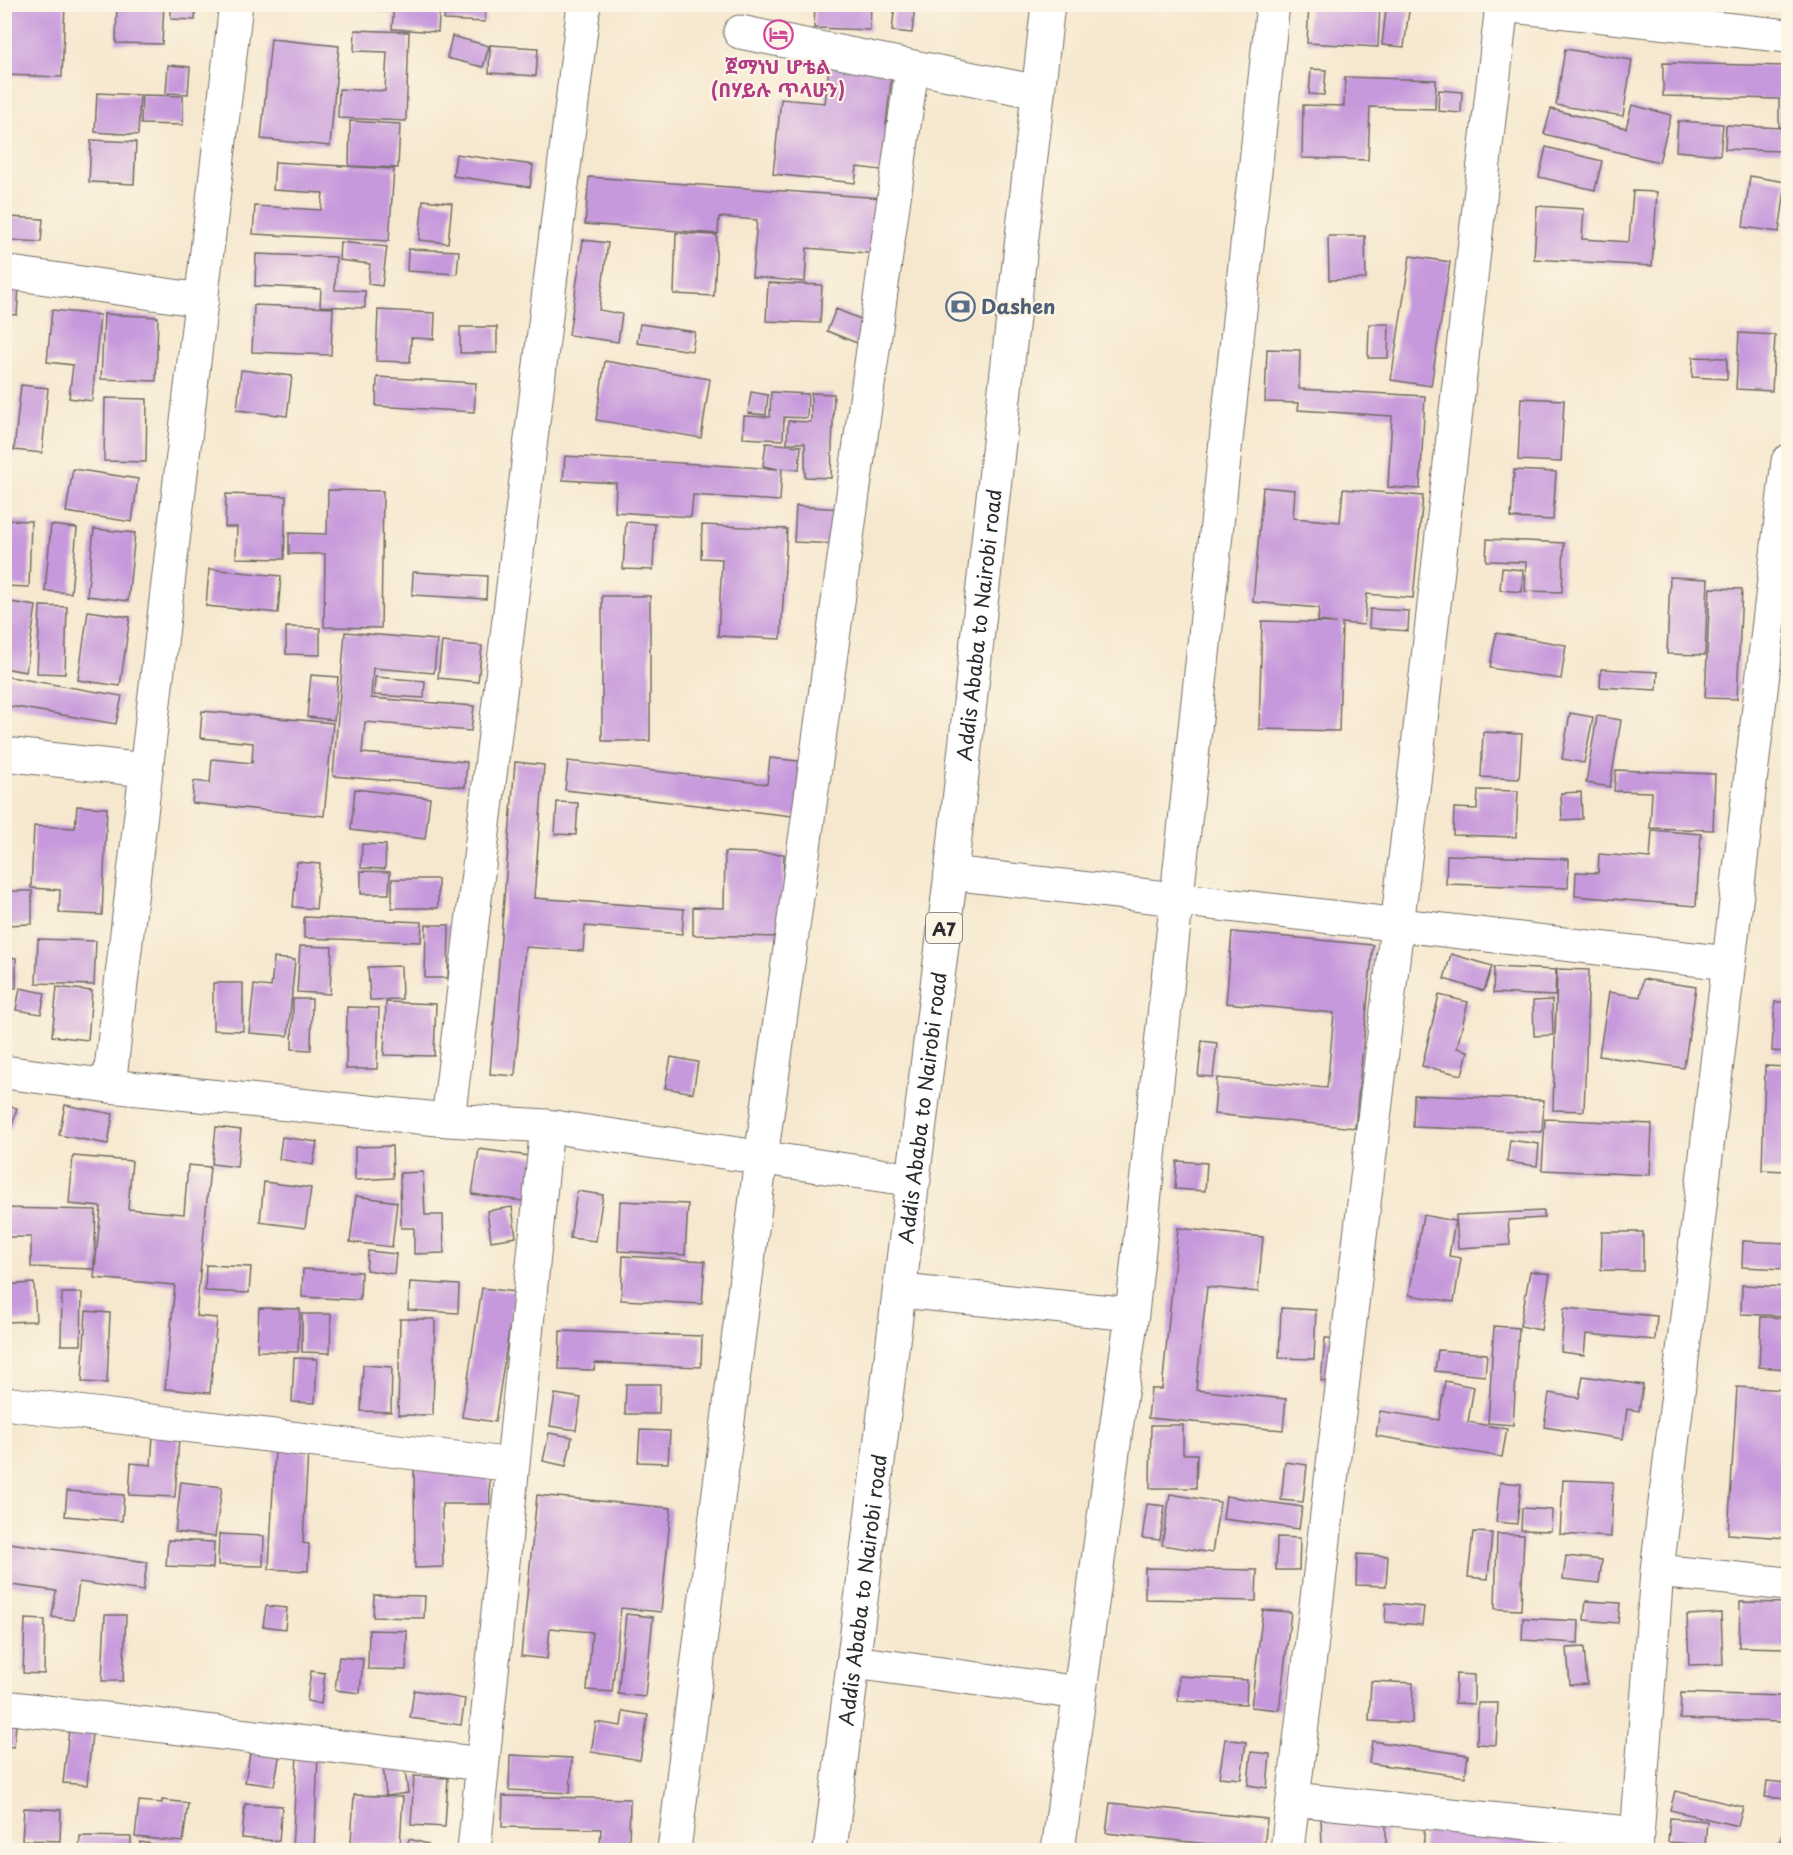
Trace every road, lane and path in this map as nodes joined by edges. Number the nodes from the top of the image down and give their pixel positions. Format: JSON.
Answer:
{"nodes":[{"id":1,"x":236,"y":4,"type":"edge"},
{"id":2,"x":584,"y":4,"type":"edge"},
{"id":3,"x":1048,"y":4,"type":"edge"},
{"id":4,"x":1273,"y":4,"type":"edge"},
{"id":5,"x":1502,"y":5,"type":"edge"},
{"id":6,"x":740,"y":32,"type":"dead end"},
{"id":7,"x":1788,"y":36,"type":"edge"},
{"id":8,"x":912,"y":68,"type":"junction"},
{"id":9,"x":1038,"y":92,"type":"junction"},
{"id":10,"x":4,"y":272,"type":"edge"},
{"id":11,"x":202,"y":300,"type":"junction"},
{"id":12,"x":1788,"y":461,"type":"edge"},
{"id":13,"x":1786,"y":513,"type":"edge"},
{"id":14,"x":4,"y":754,"type":"edge"},
{"id":15,"x":145,"y":770,"type":"junction"},
{"id":16,"x":951,"y":873,"type":"junction"},
{"id":17,"x":1179,"y":899,"type":"junction"},
{"id":18,"x":1398,"y":925,"type":"junction"},
{"id":19,"x":1728,"y":963,"type":"junction"},
{"id":20,"x":4,"y":1072,"type":"edge"},
{"id":21,"x":110,"y":1086,"type":"junction"},
{"id":22,"x":448,"y":1120,"type":"junction"},
{"id":23,"x":547,"y":1126,"type":"junction"},
{"id":24,"x":760,"y":1158,"type":"junction"},
{"id":25,"x":914,"y":1180,"type":"junction"},
{"id":26,"x":901,"y":1291,"type":"junction"},
{"id":27,"x":1132,"y":1314,"type":"junction"},
{"id":28,"x":4,"y":1403,"type":"edge"},
{"id":29,"x":513,"y":1464,"type":"junction"},
{"id":30,"x":1656,"y":1571,"type":"junction"},
{"id":31,"x":1788,"y":1584,"type":"edge"},
{"id":32,"x":854,"y":1662,"type":"junction"},
{"id":33,"x":1080,"y":1693,"type":"junction"},
{"id":34,"x":4,"y":1707,"type":"edge"},
{"id":35,"x":482,"y":1764,"type":"junction"},
{"id":36,"x":1293,"y":1798,"type":"junction"},
{"id":37,"x":1637,"y":1842,"type":"edge"},
{"id":38,"x":474,"y":1851,"type":"edge"},
{"id":39,"x":674,"y":1851,"type":"edge"},
{"id":40,"x":831,"y":1851,"type":"edge"},
{"id":41,"x":1058,"y":1851,"type":"edge"},
{"id":42,"x":1287,"y":1851,"type":"edge"}],
"edges":[{"from":1,"to":11,"type":"main road"},
{"from":2,"to":22,"type":"main road"},
{"from":3,"to":9,"type":"main road","name":"Addis Ababa to Nairobi road","number":"A7"},
{"from":4,"to":17,"type":"main road"},
{"from":5,"to":7,"type":"main road"},
{"from":5,"to":18,"type":"main road"},
{"from":6,"to":8,"type":"main road"},
{"from":8,"to":9,"type":"main road"},
{"from":8,"to":24,"type":"main road"},
{"from":9,"to":16,"type":"main road","name":"Addis Ababa to Nairobi road","number":"A7"},
{"from":10,"to":11,"type":"main road"},
{"from":11,"to":15,"type":"main road"},
{"from":12,"to":13,"type":"main road"},
{"from":13,"to":19,"type":"main road"},
{"from":14,"to":15,"type":"main road"},
{"from":15,"to":21,"type":"main road"},
{"from":16,"to":17,"type":"main road"},
{"from":16,"to":25,"type":"main road","name":"Addis Ababa to Nairobi road","number":"A7"},
{"from":17,"to":18,"type":"main road"},
{"from":17,"to":27,"type":"main road"},
{"from":18,"to":19,"type":"main road"},
{"from":18,"to":36,"type":"main road"},
{"from":19,"to":30,"type":"main road"},
{"from":20,"to":21,"type":"main road"},
{"from":21,"to":22,"type":"main road"},
{"from":22,"to":23,"type":"main road"},
{"from":23,"to":24,"type":"main road"},
{"from":23,"to":29,"type":"main road"},
{"from":24,"to":25,"type":"main road"},
{"from":24,"to":39,"type":"main road"},
{"from":25,"to":26,"type":"main road","name":"Addis Ababa to Nairobi road","number":"A7"},
{"from":26,"to":27,"type":"main road"},
{"from":26,"to":32,"type":"main road","name":"Addis Ababa to Nairobi road","number":"A7"},
{"from":27,"to":33,"type":"main road"},
{"from":28,"to":29,"type":"main road"},
{"from":29,"to":35,"type":"main road"},
{"from":30,"to":31,"type":"main road"},
{"from":30,"to":37,"type":"main road"},
{"from":32,"to":33,"type":"main road"},
{"from":32,"to":40,"type":"main road","name":"Addis Ababa to Nairobi road","number":"A7"},
{"from":33,"to":41,"type":"main road"},
{"from":34,"to":35,"type":"main road"},
{"from":35,"to":38,"type":"main road"},
{"from":36,"to":37,"type":"main road"},
{"from":36,"to":42,"type":"main road"}]}
